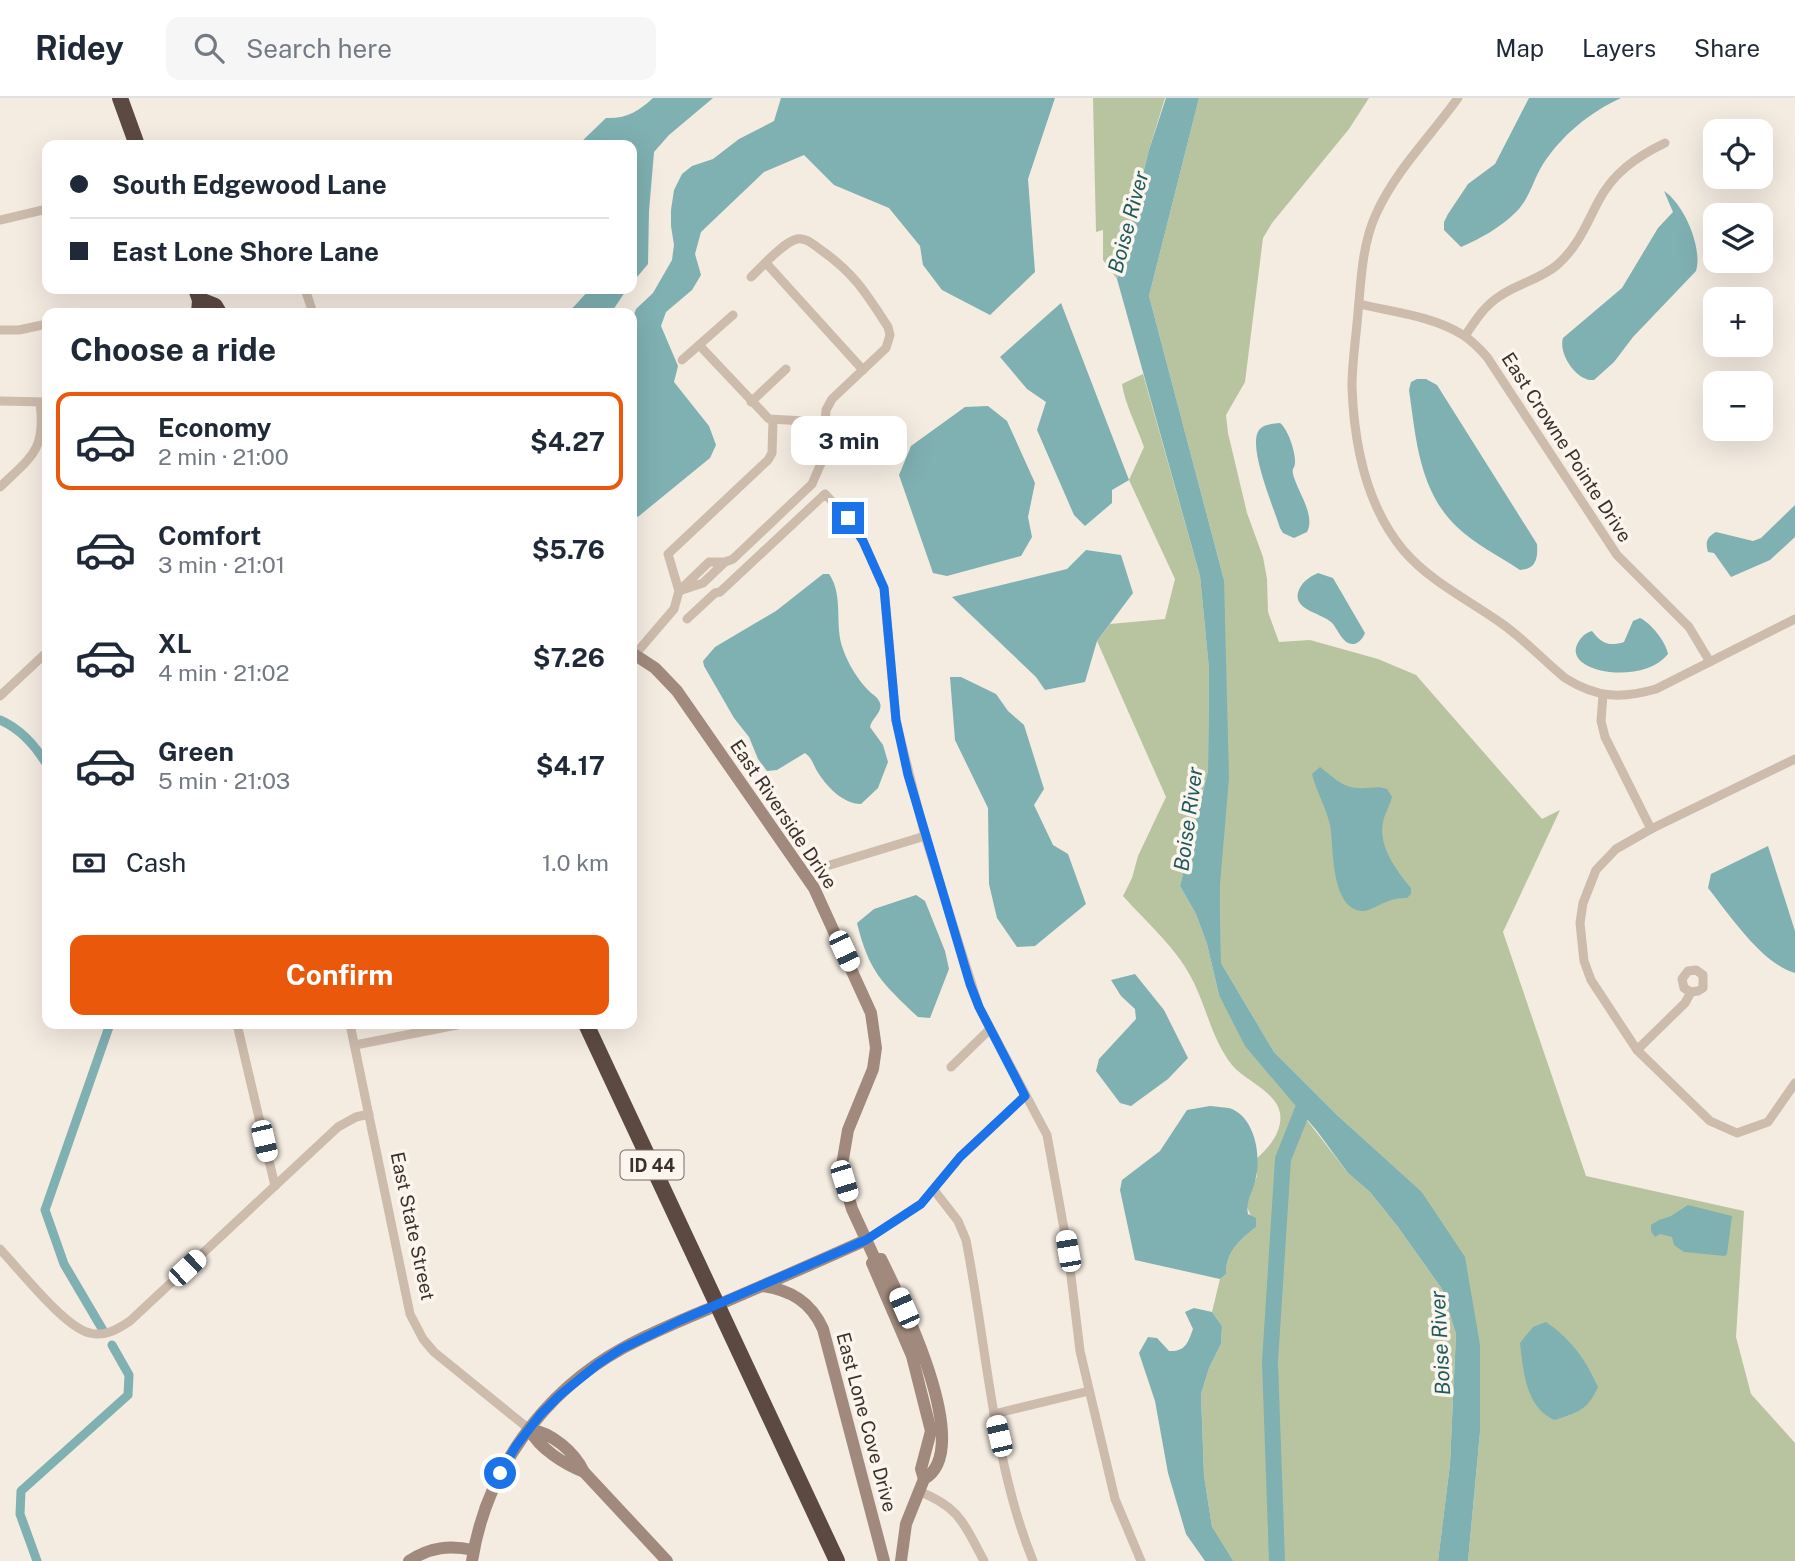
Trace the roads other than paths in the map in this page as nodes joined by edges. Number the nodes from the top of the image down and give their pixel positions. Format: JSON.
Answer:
{"nodes":[{"id":1,"x":120,"y":98,"type":"edge"},
{"id":2,"x":1458,"y":98,"type":"edge"},
{"id":3,"x":135,"y":140,"type":"edge"},
{"id":4,"x":1665,"y":144,"type":"dead end"},
{"id":5,"x":42,"y":210,"type":"edge"},
{"id":6,"x":0,"y":220,"type":"edge"},
{"id":7,"x":766,"y":263,"type":"junction"},
{"id":8,"x":751,"y":277,"type":"dead end"},
{"id":9,"x":198,"y":301,"type":"edge"},
{"id":10,"x":1359,"y":304,"type":"junction"},
{"id":11,"x":216,"y":308,"type":"edge"},
{"id":12,"x":733,"y":315,"type":"dead end"},
{"id":13,"x":42,"y":325,"type":"edge"},
{"id":14,"x":0,"y":330,"type":"edge"},
{"id":15,"x":1465,"y":336,"type":"junction"},
{"id":16,"x":700,"y":346,"type":"junction"},
{"id":17,"x":682,"y":360,"type":"dead end"},
{"id":18,"x":786,"y":369,"type":"dead end"},
{"id":19,"x":863,"y":370,"type":"junction"},
{"id":20,"x":0,"y":401,"type":"edge"},
{"id":21,"x":42,"y":402,"type":"edge"},
{"id":22,"x":751,"y":402,"type":"junction"},
{"id":23,"x":774,"y":421,"type":"junction"},
{"id":24,"x":823,"y":422,"type":"junction"},
{"id":25,"x":42,"y":426,"type":"edge"},
{"id":26,"x":0,"y":487,"type":"edge"},
{"id":27,"x":679,"y":591,"type":"junction"},
{"id":28,"x":687,"y":619,"type":"dead end"},
{"id":29,"x":1795,"y":619,"type":"edge"},
{"id":30,"x":637,"y":651,"type":"edge"},
{"id":31,"x":42,"y":657,"type":"edge"},
{"id":32,"x":637,"y":657,"type":"edge"},
{"id":33,"x":1710,"y":662,"type":"junction"},
{"id":34,"x":1603,"y":695,"type":"junction"},
{"id":35,"x":0,"y":696,"type":"edge"},
{"id":36,"x":1795,"y":759,"type":"edge"},
{"id":37,"x":1651,"y":829,"type":"junction"},
{"id":38,"x":925,"y":835,"type":"junction"},
{"id":39,"x":830,"y":865,"type":"dead end"},
{"id":40,"x":1690,"y":992,"type":"dead end"},
{"id":41,"x":238,"y":1029,"type":"edge"},
{"id":42,"x":351,"y":1029,"type":"edge"},
{"id":43,"x":437,"y":1029,"type":"edge"},
{"id":44,"x":588,"y":1029,"type":"edge"},
{"id":45,"x":990,"y":1029,"type":"junction"},
{"id":46,"x":355,"y":1045,"type":"junction"},
{"id":47,"x":1637,"y":1050,"type":"junction"},
{"id":48,"x":951,"y":1067,"type":"dead end"},
{"id":49,"x":1795,"y":1083,"type":"edge"},
{"id":50,"x":1025,"y":1096,"type":"junction"},
{"id":51,"x":369,"y":1114,"type":"junction"},
{"id":52,"x":275,"y":1186,"type":"junction"},
{"id":53,"x":934,"y":1190,"type":"junction"},
{"id":54,"x":866,"y":1240,"type":"junction"},
{"id":55,"x":0,"y":1248,"type":"edge"},
{"id":56,"x":762,"y":1286,"type":"junction"},
{"id":57,"x":717,"y":1306,"type":"junction"},
{"id":58,"x":1089,"y":1391,"type":"junction"},
{"id":59,"x":994,"y":1414,"type":"junction"},
{"id":60,"x":529,"y":1429,"type":"junction"},
{"id":61,"x":921,"y":1485,"type":"junction"},
{"id":62,"x":472,"y":1556,"type":"edge"},
{"id":63,"x":409,"y":1561,"type":"edge"},
{"id":64,"x":667,"y":1561,"type":"edge"},
{"id":65,"x":837,"y":1561,"type":"edge"},
{"id":66,"x":884,"y":1561,"type":"edge"},
{"id":67,"x":901,"y":1561,"type":"edge"},
{"id":68,"x":984,"y":1561,"type":"edge"},
{"id":69,"x":1033,"y":1561,"type":"edge"},
{"id":70,"x":1142,"y":1561,"type":"edge"}],
"edges":[{"from":1,"to":3,"type":"highway"},
{"from":2,"to":10,"type":"street"},
{"from":4,"to":15,"type":"street"},
{"from":5,"to":6,"type":"street"},
{"from":7,"to":8,"type":"street"},
{"from":7,"to":19,"type":"street"},
{"from":7,"to":19,"type":"street"},
{"from":9,"to":11,"type":"highway"},
{"from":10,"to":15,"type":"street","name":"East Crowne Pointe Drive"},
{"from":10,"to":34,"type":"street"},
{"from":12,"to":16,"type":"street"},
{"from":13,"to":14,"type":"street"},
{"from":15,"to":33,"type":"street","name":"East Crowne Pointe Drive"},
{"from":16,"to":17,"type":"street"},
{"from":16,"to":22,"type":"street"},
{"from":18,"to":22,"type":"street"},
{"from":19,"to":24,"type":"street"},
{"from":20,"to":21,"type":"street"},
{"from":22,"to":23,"type":"street"},
{"from":23,"to":24,"type":"street"},
{"from":23,"to":27,"type":"street"},
{"from":24,"to":27,"type":"street"},
{"from":25,"to":26,"type":"street"},
{"from":27,"to":30,"type":"street"},
{"from":28,"to":38,"type":"street"},
{"from":29,"to":33,"type":"street"},
{"from":31,"to":35,"type":"street"},
{"from":32,"to":54,"type":"street","name":"East Riverside Drive"},
{"from":33,"to":34,"type":"street"},
{"from":34,"to":37,"type":"street"},
{"from":36,"to":37,"type":"street"},
{"from":37,"to":47,"type":"street"},
{"from":38,"to":39,"type":"street"},
{"from":38,"to":45,"type":"street"},
{"from":40,"to":47,"type":"street"},
{"from":41,"to":52,"type":"street"},
{"from":42,"to":46,"type":"street","name":"East State Street"},
{"from":43,"to":46,"type":"street"},
{"from":44,"to":57,"type":"highway","number":"ID 44"},
{"from":45,"to":48,"type":"street"},
{"from":45,"to":50,"type":"street"},
{"from":46,"to":51,"type":"street","name":"East State Street"},
{"from":47,"to":49,"type":"street"},
{"from":50,"to":53,"type":"street"},
{"from":50,"to":58,"type":"street"},
{"from":51,"to":52,"type":"street"},
{"from":51,"to":60,"type":"street","name":"East State Street"},
{"from":52,"to":55,"type":"street"},
{"from":53,"to":54,"type":"street"},
{"from":53,"to":59,"type":"street"},
{"from":54,"to":56,"type":"street"},
{"from":54,"to":61,"type":"street","name":"East Riverside Drive"},
{"from":56,"to":57,"type":"street"},
{"from":56,"to":66,"type":"street","name":"East Lone Cove Drive"},
{"from":57,"to":60,"type":"street"},
{"from":57,"to":65,"type":"highway","number":"ID 44"},
{"from":58,"to":59,"type":"street"},
{"from":58,"to":70,"type":"street"},
{"from":59,"to":69,"type":"street"},
{"from":60,"to":62,"type":"street"},
{"from":60,"to":64,"type":"street"},
{"from":61,"to":67,"type":"street","name":"East Riverside Drive"},
{"from":61,"to":68,"type":"street"},
{"from":62,"to":63,"type":"street"}]}
